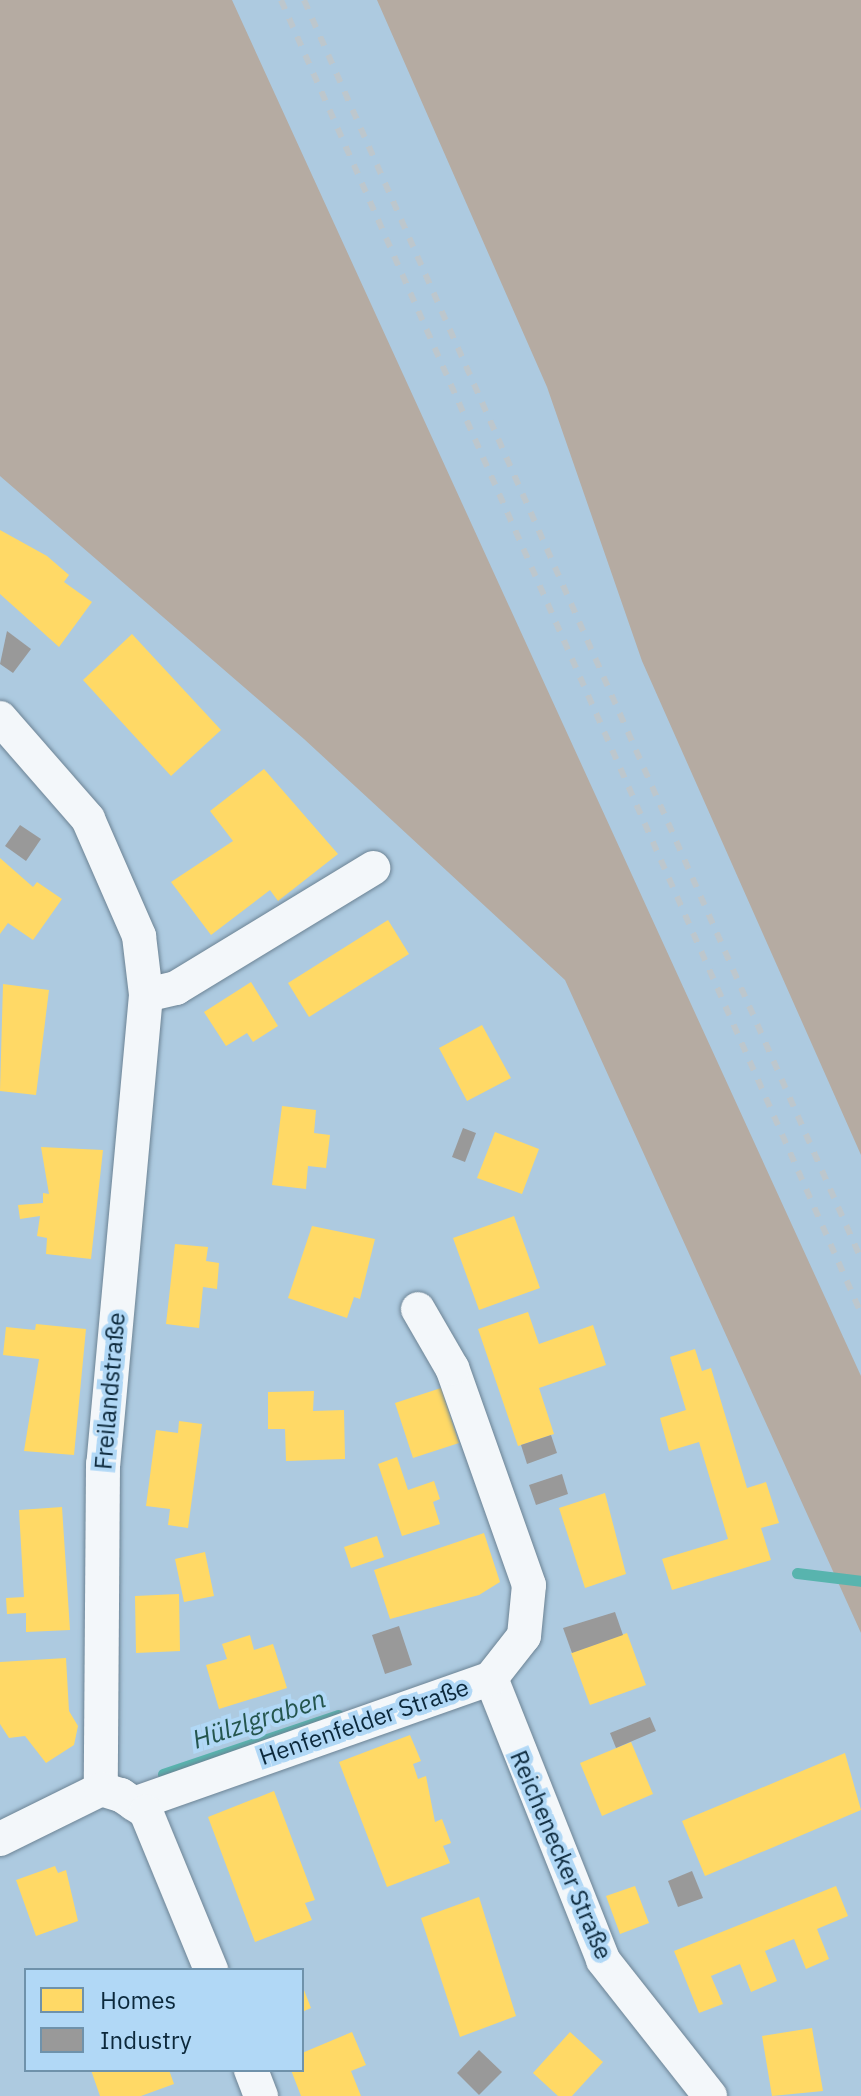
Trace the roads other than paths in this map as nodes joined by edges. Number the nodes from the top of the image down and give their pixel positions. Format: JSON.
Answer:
{"nodes":[{"id":1,"x":0,"y":718,"type":"edge"},
{"id":2,"x":373,"y":868,"type":"dead end"},
{"id":3,"x":146,"y":995,"type":"junction"},
{"id":4,"x":418,"y":1309,"type":"dead end"},
{"id":5,"x":491,"y":1678,"type":"junction"},
{"id":6,"x":101,"y":1789,"type":"junction"},
{"id":7,"x":134,"y":1804,"type":"junction"},
{"id":8,"x":0,"y":1839,"type":"edge"},
{"id":9,"x":210,"y":1968,"type":"edge"},
{"id":10,"x":252,"y":2072,"type":"edge"},
{"id":11,"x":261,"y":2096,"type":"edge"},
{"id":12,"x":710,"y":2096,"type":"edge"}],
"edges":[{"from":1,"to":3,"type":"street","name":"Freilandstraße"},
{"from":2,"to":3,"type":"street"},
{"from":3,"to":6,"type":"street","name":"Freilandstraße"},
{"from":4,"to":5,"type":"street","name":"Henfenfelder Straße"},
{"from":5,"to":7,"type":"street","name":"Henfenfelder Straße"},
{"from":5,"to":12,"type":"street","name":"Reichenecker Straße"},
{"from":6,"to":7,"type":"street"},
{"from":6,"to":8,"type":"street"},
{"from":7,"to":9,"type":"street"},
{"from":10,"to":11,"type":"street"}]}
